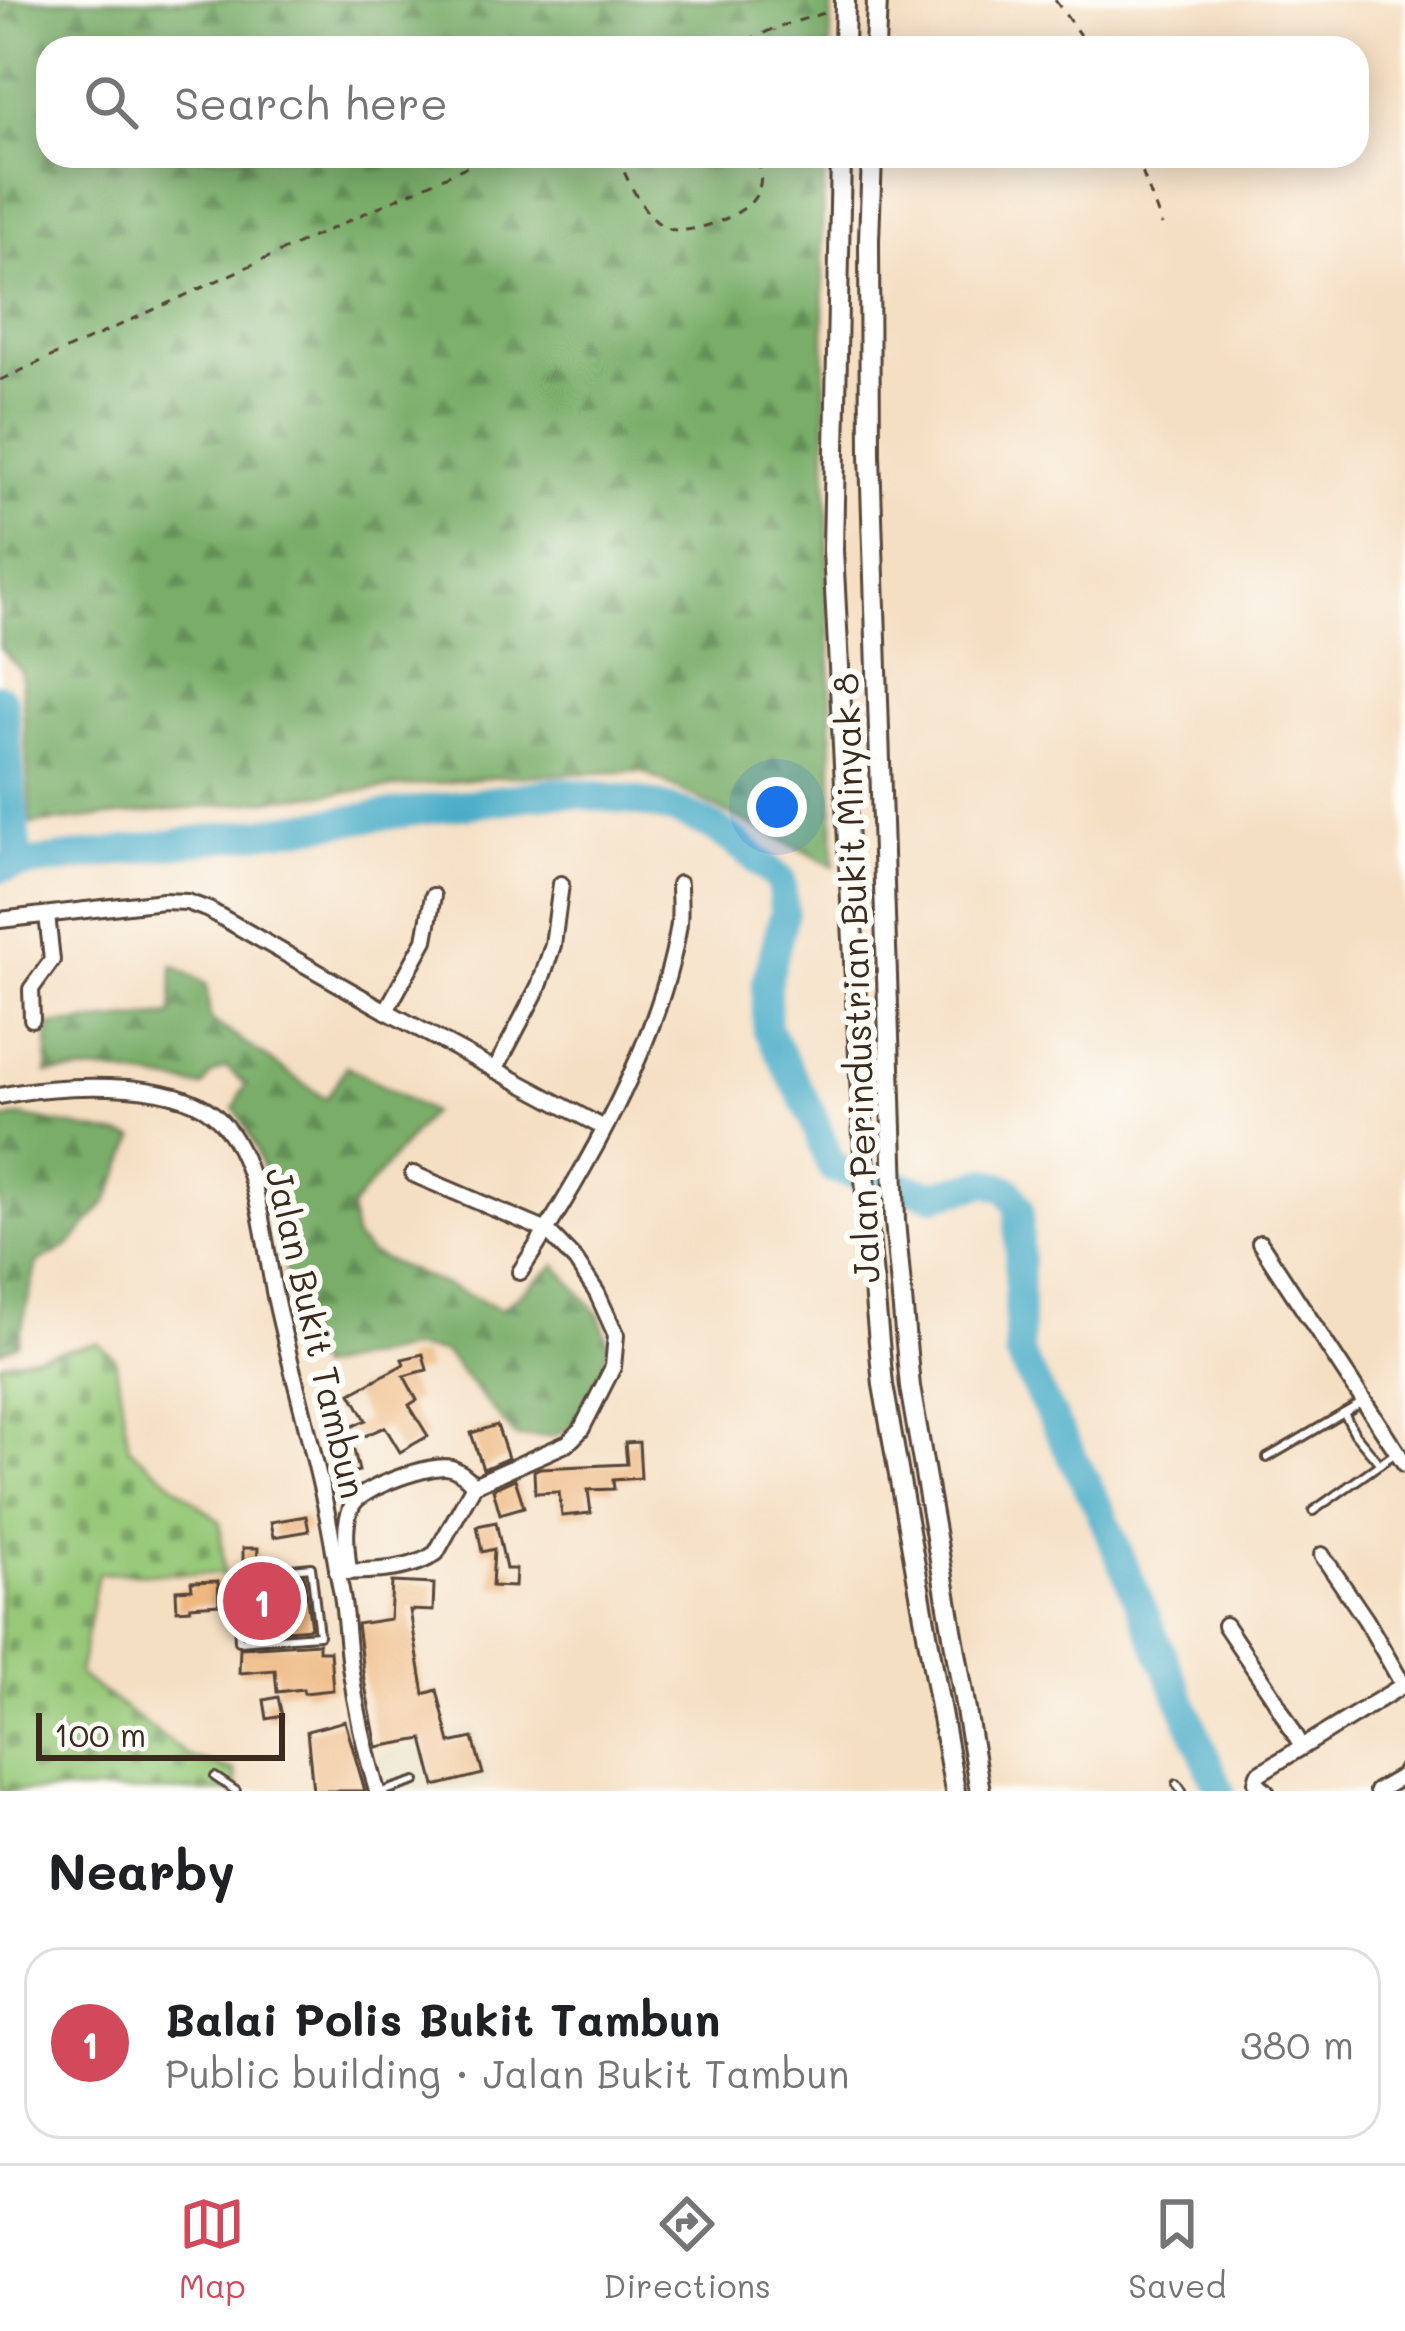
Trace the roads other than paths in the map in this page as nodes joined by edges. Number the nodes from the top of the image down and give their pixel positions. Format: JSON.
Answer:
{"nodes":[{"id":1,"x":877,"y":0,"type":"edge"},
{"id":2,"x":845,"y":3,"type":"edge"},
{"id":3,"x":844,"y":36,"type":"edge"},
{"id":4,"x":876,"y":36,"type":"edge"},
{"id":5,"x":841,"y":168,"type":"edge"},
{"id":6,"x":871,"y":168,"type":"edge"},
{"id":7,"x":873,"y":544,"type":"junction"},
{"id":8,"x":833,"y":550,"type":"junction"},
{"id":9,"x":561,"y":884,"type":"dead end"},
{"id":10,"x":679,"y":884,"type":"dead end"},
{"id":11,"x":433,"y":896,"type":"dead end"},
{"id":12,"x":47,"y":915,"type":"junction"},
{"id":13,"x":0,"y":920,"type":"edge"},
{"id":14,"x":386,"y":1011,"type":"junction"},
{"id":15,"x":32,"y":1019,"type":"dead end"},
{"id":16,"x":495,"y":1070,"type":"junction"},
{"id":17,"x":0,"y":1096,"type":"edge"},
{"id":18,"x":604,"y":1128,"type":"junction"},
{"id":19,"x":413,"y":1174,"type":"dead end"},
{"id":20,"x":547,"y":1232,"type":"junction"},
{"id":21,"x":1260,"y":1244,"type":"dead end"},
{"id":22,"x":520,"y":1272,"type":"dead end"},
{"id":23,"x":1364,"y":1402,"type":"junction"},
{"id":24,"x":1344,"y":1413,"type":"junction"},
{"id":25,"x":1267,"y":1458,"type":"dead end"},
{"id":26,"x":1401,"y":1458,"type":"edge"},
{"id":27,"x":1380,"y":1464,"type":"junction"},
{"id":28,"x":474,"y":1485,"type":"junction"},
{"id":29,"x":1313,"y":1510,"type":"dead end"},
{"id":30,"x":1322,"y":1556,"type":"dead end"},
{"id":31,"x":343,"y":1572,"type":"junction"},
{"id":32,"x":341,"y":1589,"type":"junction"},
{"id":33,"x":315,"y":1594,"type":"junction"},
{"id":34,"x":1225,"y":1624,"type":"dead end"},
{"id":35,"x":1404,"y":1685,"type":"edge"},
{"id":36,"x":1302,"y":1747,"type":"junction"},
{"id":37,"x":1405,"y":1771,"type":"edge"},
{"id":38,"x":215,"y":1777,"type":"dead end"},
{"id":39,"x":416,"y":1781,"type":"dead end"},
{"id":40,"x":236,"y":1791,"type":"edge"},
{"id":41,"x":381,"y":1791,"type":"edge"},
{"id":42,"x":955,"y":1791,"type":"edge"},
{"id":43,"x":980,"y":1791,"type":"edge"},
{"id":44,"x":1266,"y":1791,"type":"edge"},
{"id":45,"x":1378,"y":1791,"type":"edge"}],
"edges":[{"from":1,"to":4,"type":"street"},
{"from":2,"to":3,"type":"street"},
{"from":5,"to":8,"type":"street","name":"Jalan Perindustrian Bukit Minyak 8"},
{"from":6,"to":7,"type":"street","name":"Jalan Perindustrian Bukit Minyak 8"},
{"from":7,"to":8,"type":"street"},
{"from":7,"to":43,"type":"street","name":"Jalan Perindustrian Bukit Minyak 8"},
{"from":8,"to":42,"type":"street","name":"Jalan Perindustrian Bukit Minyak 8"},
{"from":9,"to":16,"type":"street"},
{"from":10,"to":18,"type":"street"},
{"from":11,"to":14,"type":"street"},
{"from":12,"to":13,"type":"street"},
{"from":12,"to":14,"type":"street"},
{"from":12,"to":15,"type":"street"},
{"from":14,"to":16,"type":"street"},
{"from":16,"to":18,"type":"street"},
{"from":17,"to":31,"type":"street","name":"Jalan Bukit Tambun"},
{"from":18,"to":20,"type":"street"},
{"from":19,"to":20,"type":"street"},
{"from":20,"to":22,"type":"street"},
{"from":20,"to":28,"type":"street"},
{"from":21,"to":23,"type":"street"},
{"from":23,"to":24,"type":"lane"},
{"from":23,"to":26,"type":"street"},
{"from":24,"to":25,"type":"lane"},
{"from":24,"to":27,"type":"lane"},
{"from":26,"to":27,"type":"lane"},
{"from":27,"to":29,"type":"lane"},
{"from":28,"to":31,"type":"street"},
{"from":28,"to":31,"type":"street"},
{"from":30,"to":35,"type":"street"},
{"from":31,"to":32,"type":"street","name":"Jalan Bukit Tambun"},
{"from":32,"to":33,"type":"lane"},
{"from":32,"to":41,"type":"street","name":"Jalan Bukit Tambun"},
{"from":33,"to":33,"type":"lane"},
{"from":34,"to":36,"type":"street"},
{"from":35,"to":36,"type":"street"},
{"from":36,"to":44,"type":"street"},
{"from":37,"to":45,"type":"street"},
{"from":38,"to":40,"type":"lane"},
{"from":39,"to":41,"type":"lane"}]}
